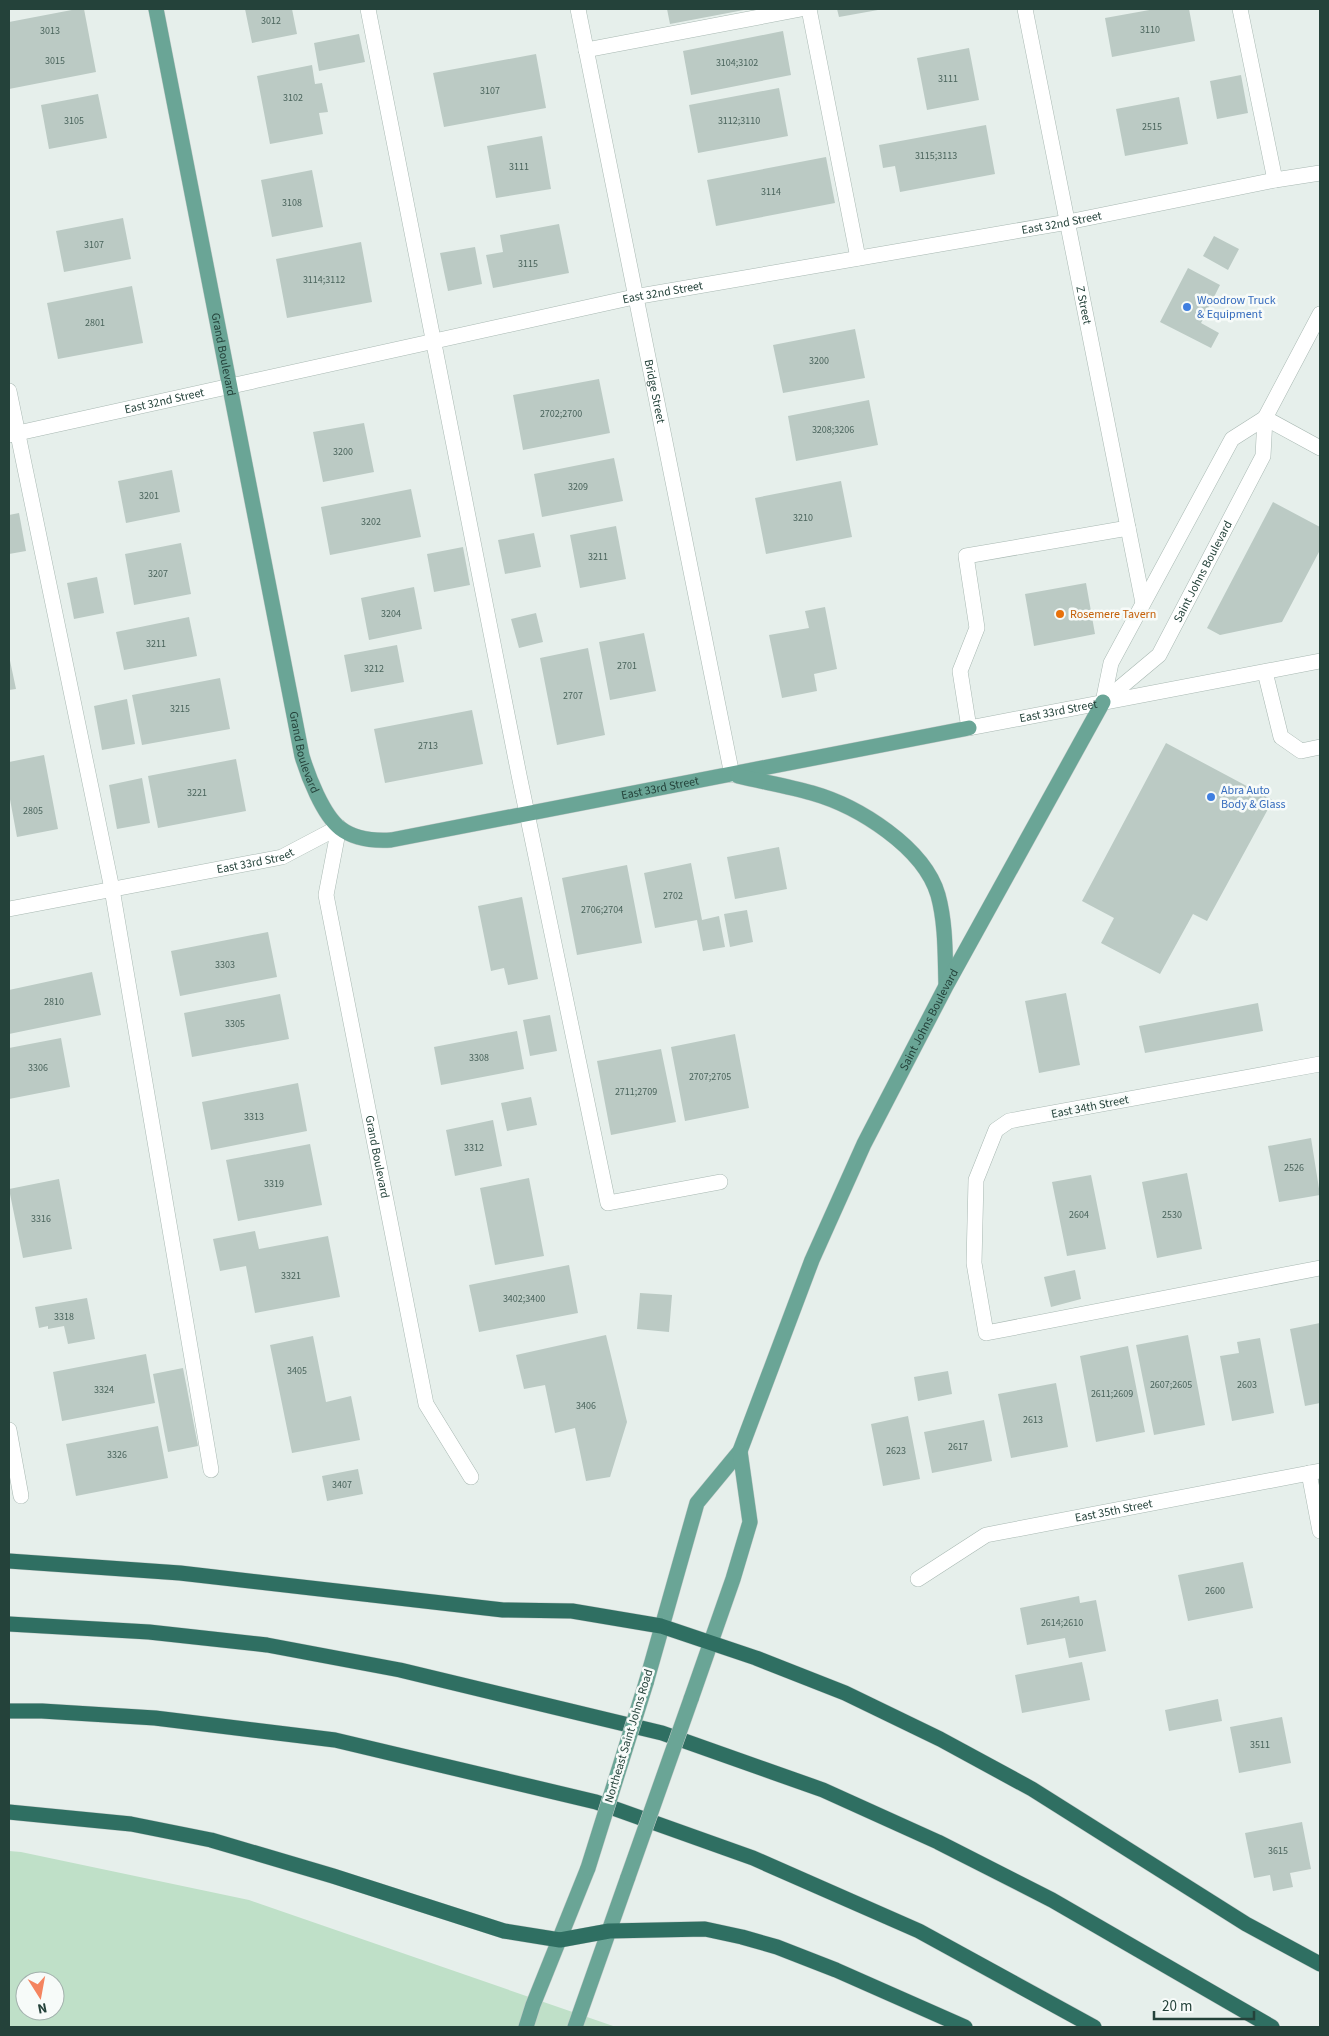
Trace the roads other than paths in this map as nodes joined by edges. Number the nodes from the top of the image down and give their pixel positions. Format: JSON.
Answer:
{"nodes":[{"id":1,"x":156,"y":9,"type":"edge"},
{"id":2,"x":368,"y":9,"type":"edge"},
{"id":3,"x":578,"y":9,"type":"edge"},
{"id":4,"x":801,"y":9,"type":"edge"},
{"id":5,"x":810,"y":9,"type":"edge"},
{"id":6,"x":1026,"y":9,"type":"edge"},
{"id":7,"x":1240,"y":9,"type":"edge"},
{"id":8,"x":586,"y":50,"type":"junction"},
{"id":9,"x":1320,"y":173,"type":"edge"},
{"id":10,"x":1275,"y":180,"type":"junction"},
{"id":11,"x":1068,"y":222,"type":"junction"},
{"id":12,"x":858,"y":258,"type":"junction"},
{"id":13,"x":634,"y":297,"type":"junction"},
{"id":14,"x":1320,"y":314,"type":"edge"},
{"id":15,"x":432,"y":341,"type":"junction"},
{"id":16,"x":229,"y":386,"type":"junction"},
{"id":17,"x":9,"y":391,"type":"edge"},
{"id":18,"x":1265,"y":418,"type":"junction"},
{"id":19,"x":13,"y":434,"type":"edge"},
{"id":20,"x":1320,"y":448,"type":"edge"},
{"id":21,"x":1128,"y":528,"type":"junction"},
{"id":22,"x":1143,"y":603,"type":"junction"},
{"id":23,"x":1320,"y":661,"type":"edge"},
{"id":24,"x":1265,"y":672,"type":"junction"},
{"id":25,"x":1103,"y":702,"type":"junction"},
{"id":26,"x":969,"y":728,"type":"junction"},
{"id":27,"x":1320,"y":747,"type":"edge"},
{"id":28,"x":732,"y":775,"type":"junction"},
{"id":29,"x":526,"y":813,"type":"junction"},
{"id":30,"x":339,"y":827,"type":"junction"},
{"id":31,"x":112,"y":889,"type":"junction"},
{"id":32,"x":9,"y":909,"type":"edge"},
{"id":33,"x":946,"y":986,"type":"junction"},
{"id":34,"x":1320,"y":1064,"type":"edge"},
{"id":35,"x":720,"y":1182,"type":"dead end"},
{"id":36,"x":1320,"y":1268,"type":"edge"},
{"id":37,"x":779,"y":1348,"type":"joint"},
{"id":38,"x":9,"y":1430,"type":"edge"},
{"id":39,"x":740,"y":1451,"type":"junction"},
{"id":40,"x":212,"y":1470,"type":"dead end"},
{"id":41,"x":1315,"y":1472,"type":"edge"},
{"id":42,"x":471,"y":1477,"type":"dead end"},
{"id":43,"x":21,"y":1496,"type":"dead end"},
{"id":44,"x":1320,"y":1531,"type":"edge"},
{"id":45,"x":9,"y":1561,"type":"edge"},
{"id":46,"x":918,"y":1579,"type":"dead end"},
{"id":47,"x":9,"y":1624,"type":"edge"},
{"id":48,"x":661,"y":1626,"type":"junction"},
{"id":49,"x":710,"y":1643,"type":"junction"},
{"id":50,"x":9,"y":1711,"type":"edge"},
{"id":51,"x":9,"y":1812,"type":"edge"},
{"id":52,"x":610,"y":1931,"type":"junction"},
{"id":53,"x":560,"y":1940,"type":"junction"},
{"id":54,"x":1320,"y":1964,"type":"edge"},
{"id":55,"x":526,"y":2027,"type":"edge"},
{"id":56,"x":575,"y":2027,"type":"edge"},
{"id":57,"x":965,"y":2027,"type":"edge"},
{"id":58,"x":1094,"y":2027,"type":"edge"},
{"id":59,"x":1272,"y":2027,"type":"edge"}],
"edges":[{"from":1,"to":16,"type":"main road","name":"Grand Boulevard"},
{"from":2,"to":15,"type":"street"},
{"from":3,"to":8,"type":"street","name":"Bridge Street"},
{"from":4,"to":8,"type":"street"},
{"from":5,"to":12,"type":"street"},
{"from":6,"to":11,"type":"street","name":"Z Street"},
{"from":7,"to":10,"type":"street"},
{"from":8,"to":13,"type":"street","name":"Bridge Street"},
{"from":9,"to":10,"type":"street","name":"East 32nd Street"},
{"from":10,"to":11,"type":"street","name":"East 32nd Street"},
{"from":11,"to":12,"type":"street","name":"East 32nd Street"},
{"from":11,"to":21,"type":"street","name":"Z Street"},
{"from":12,"to":13,"type":"street","name":"East 32nd Street"},
{"from":13,"to":15,"type":"street","name":"East 32nd Street"},
{"from":13,"to":28,"type":"street","name":"Bridge Street"},
{"from":14,"to":18,"type":"street","name":"Saint Johns Boulevard"},
{"from":15,"to":16,"type":"street","name":"East 32nd Street"},
{"from":15,"to":29,"type":"street"},
{"from":16,"to":19,"type":"street","name":"East 32nd Street"},
{"from":16,"to":30,"type":"main road","name":"Grand Boulevard"},
{"from":17,"to":19,"type":"street"},
{"from":18,"to":20,"type":"street"},
{"from":18,"to":22,"type":"street","name":"Saint Johns Boulevard"},
{"from":18,"to":25,"type":"street","name":"Saint Johns Boulevard"},
{"from":19,"to":31,"type":"street"},
{"from":21,"to":22,"type":"street","name":"Z Street"},
{"from":21,"to":26,"type":"street"},
{"from":22,"to":25,"type":"street","name":"Saint Johns Boulevard"},
{"from":23,"to":24,"type":"street","name":"East 33rd Street"},
{"from":24,"to":25,"type":"street","name":"East 33rd Street"},
{"from":24,"to":27,"type":"street"},
{"from":25,"to":26,"type":"street","name":"East 33rd Street"},
{"from":25,"to":33,"type":"main road","name":"Saint Johns Boulevard"},
{"from":26,"to":28,"type":"main road","name":"East 33rd Street"},
{"from":28,"to":29,"type":"main road","name":"East 33rd Street"},
{"from":28,"to":33,"type":"main road"},
{"from":29,"to":30,"type":"main road","name":"East 33rd Street"},
{"from":29,"to":35,"type":"street"},
{"from":30,"to":31,"type":"street","name":"East 33rd Street"},
{"from":30,"to":42,"type":"street","name":"Grand Boulevard"},
{"from":31,"to":32,"type":"street","name":"East 33rd Street"},
{"from":31,"to":40,"type":"street"},
{"from":33,"to":37,"type":"main road","name":"Saint Johns Boulevard"},
{"from":34,"to":36,"type":"street","name":"East 34th Street"},
{"from":37,"to":39,"type":"main road","name":"Northeast Saint Johns Road"},
{"from":38,"to":43,"type":"street"},
{"from":39,"to":48,"type":"main road","name":"Northeast Saint Johns Road"},
{"from":39,"to":49,"type":"main road","name":"Northeast Saint Johns Road"},
{"from":41,"to":44,"type":"street"},
{"from":41,"to":46,"type":"street","name":"East 35th Street"},
{"from":45,"to":48,"type":"highway"},
{"from":47,"to":59,"type":"highway"},
{"from":48,"to":49,"type":"highway"},
{"from":48,"to":53,"type":"main road","name":"Northeast Saint Johns Road","bridge":true},
{"from":49,"to":52,"type":"main road","name":"Northeast Saint Johns Road","bridge":true},
{"from":49,"to":54,"type":"highway"},
{"from":50,"to":58,"type":"highway"},
{"from":51,"to":53,"type":"highway"},
{"from":52,"to":53,"type":"highway"},
{"from":52,"to":56,"type":"main road","name":"Northeast Saint Johns Road"},
{"from":52,"to":57,"type":"highway"},
{"from":53,"to":55,"type":"main road","name":"Northeast Saint Johns Road"}]}
